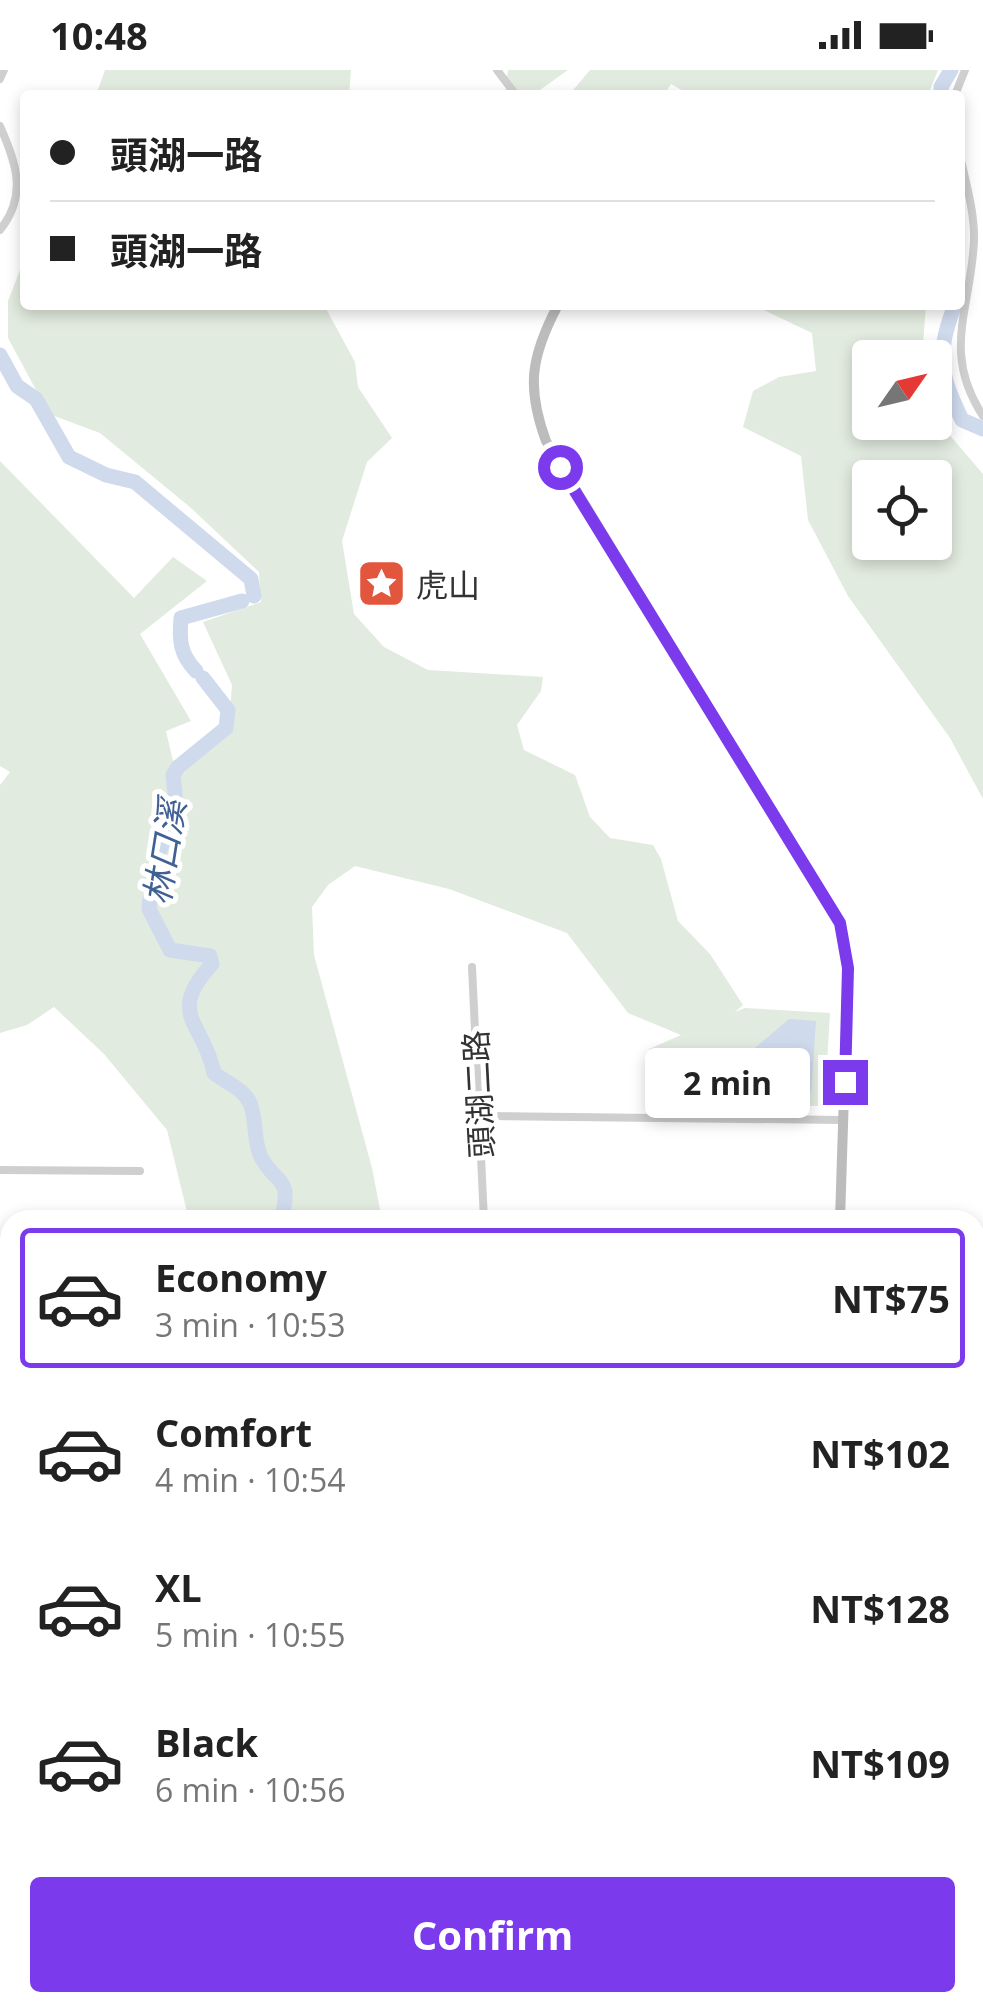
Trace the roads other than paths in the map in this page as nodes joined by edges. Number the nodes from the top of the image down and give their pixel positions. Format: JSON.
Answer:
{"nodes":[{"id":1,"x":4,"y":70,"type":"edge"},
{"id":2,"x":497,"y":70,"type":"edge"},
{"id":3,"x":0,"y":78,"type":"edge"},
{"id":4,"x":512,"y":90,"type":"edge"},
{"id":5,"x":0,"y":126,"type":"edge"},
{"id":6,"x":965,"y":185,"type":"edge"},
{"id":7,"x":0,"y":230,"type":"edge"},
{"id":8,"x":965,"y":304,"type":"edge"},
{"id":9,"x":556,"y":310,"type":"edge"},
{"id":10,"x":964,"y":310,"type":"edge"},
{"id":11,"x":980,"y":412,"type":"edge"},
{"id":12,"x":472,"y":967,"type":"dead end"},
{"id":13,"x":481,"y":1116,"type":"junction"},
{"id":14,"x":843,"y":1120,"type":"junction"},
{"id":15,"x":0,"y":1170,"type":"edge"},
{"id":16,"x":140,"y":1171,"type":"dead end"},
{"id":17,"x":484,"y":1210,"type":"edge"},
{"id":18,"x":840,"y":1210,"type":"edge"}],
"edges":[{"from":1,"to":3,"type":"street"},
{"from":2,"to":4,"type":"street"},
{"from":5,"to":7,"type":"street"},
{"from":6,"to":8,"type":"street"},
{"from":9,"to":14,"type":"street"},
{"from":10,"to":11,"type":"street"},
{"from":12,"to":13,"type":"street","name":"頭湖二路"},
{"from":13,"to":14,"type":"street"},
{"from":13,"to":17,"type":"street","name":"頭湖二路"},
{"from":14,"to":18,"type":"street"},
{"from":15,"to":16,"type":"street"}]}
